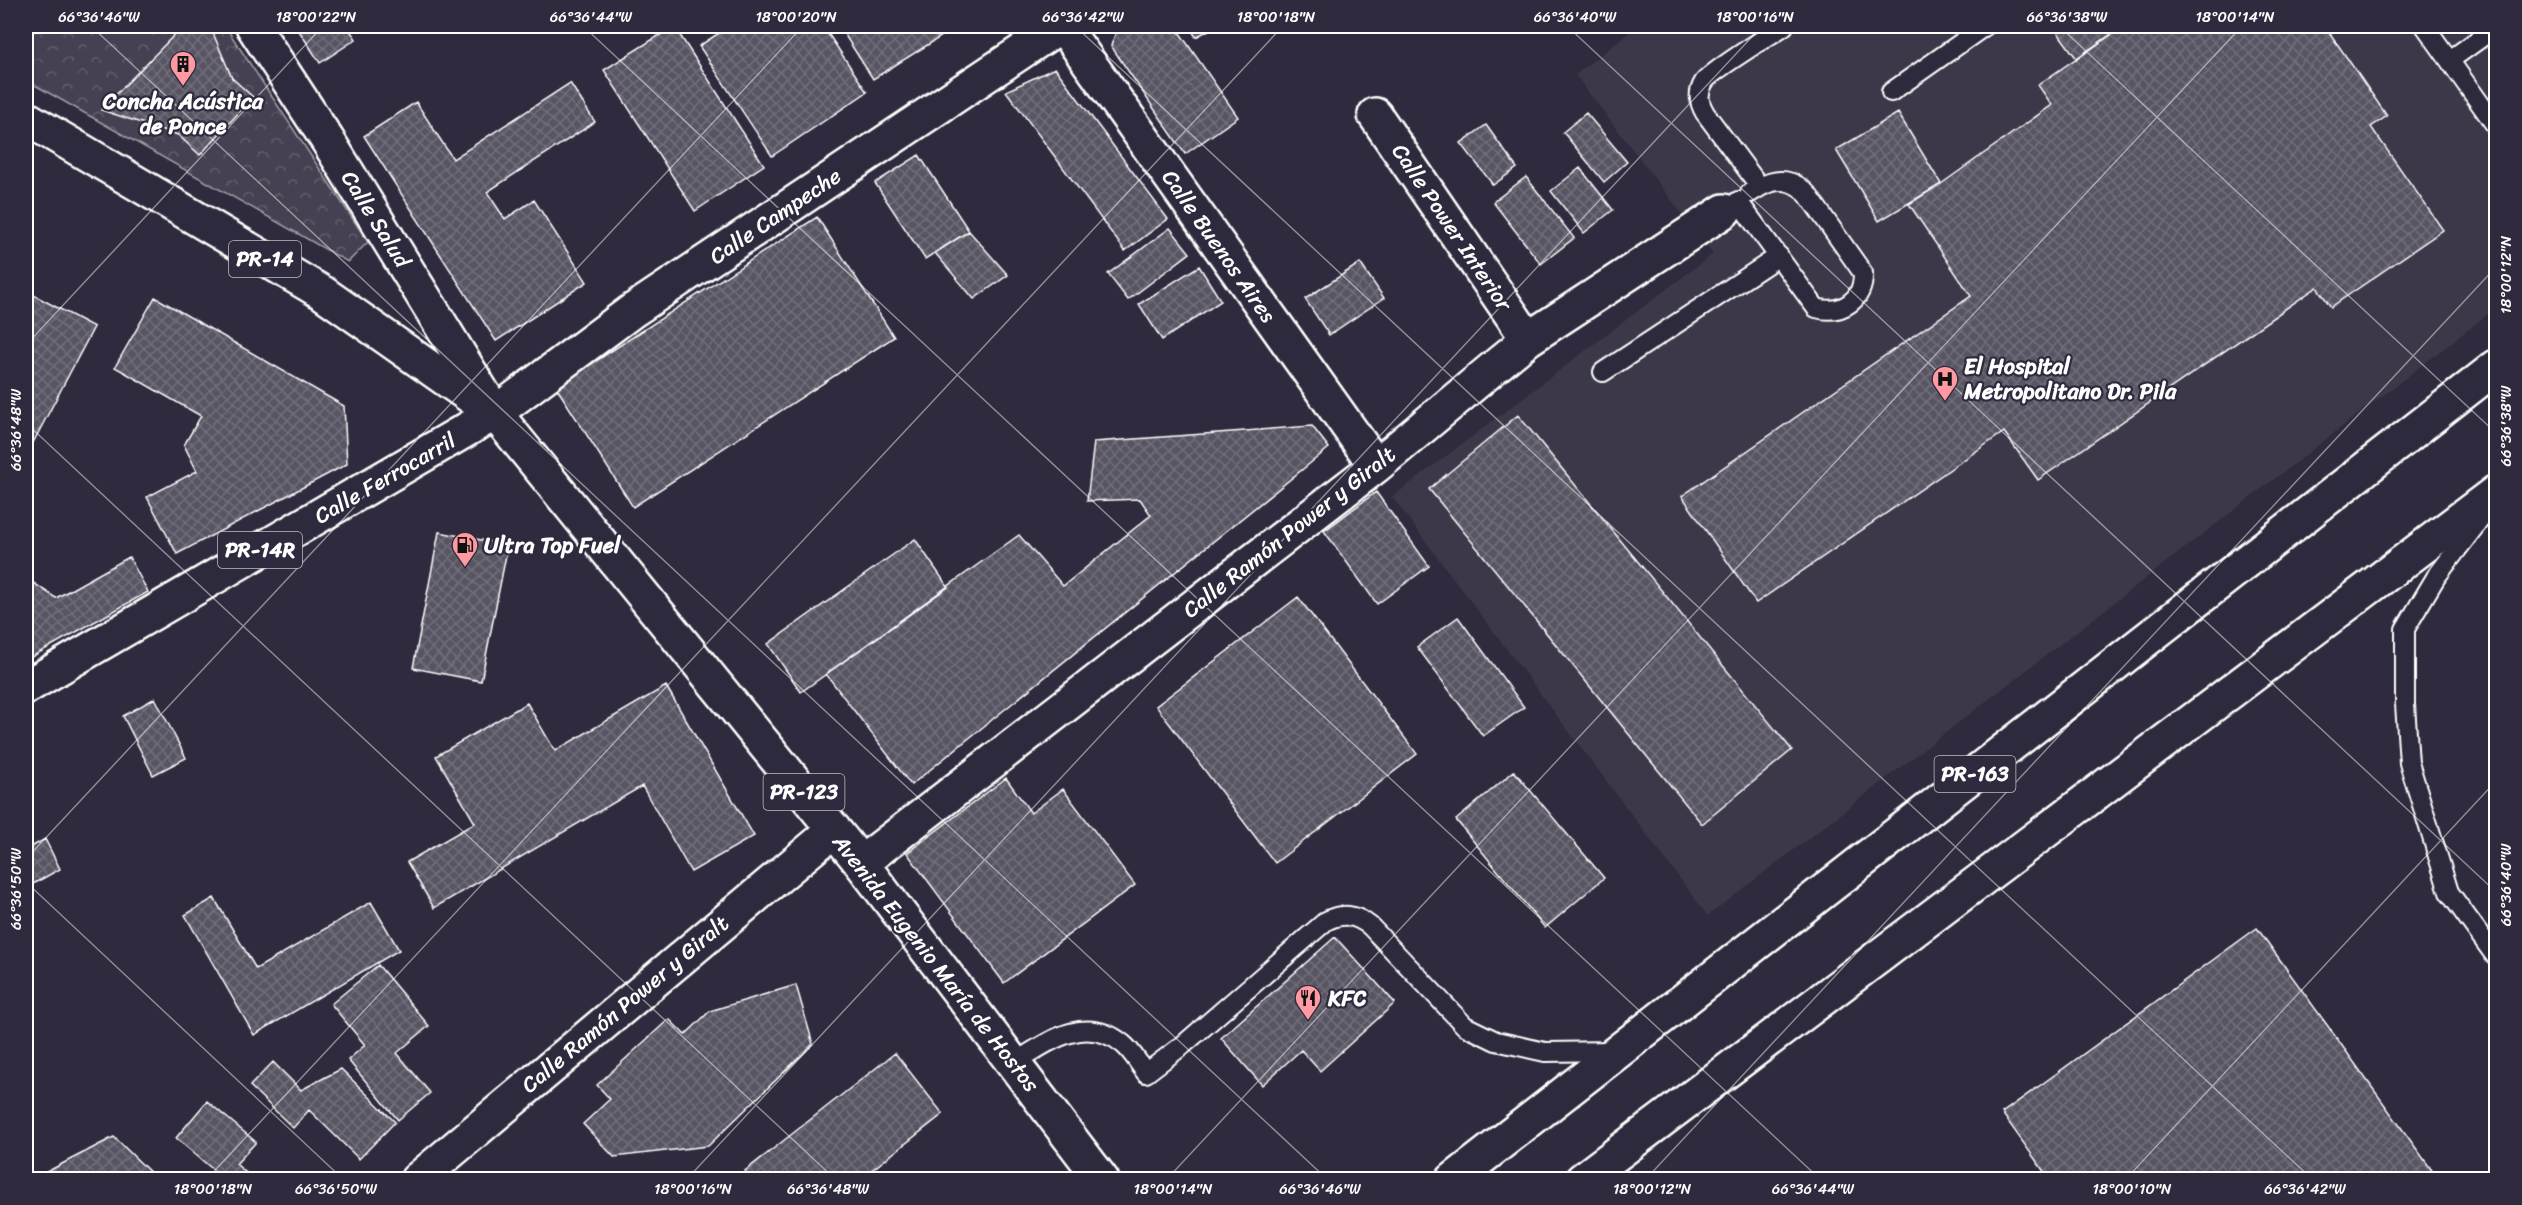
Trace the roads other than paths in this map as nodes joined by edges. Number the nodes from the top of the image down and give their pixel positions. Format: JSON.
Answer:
{"nodes":[{"id":1,"x":253,"y":26,"type":"edge"},
{"id":2,"x":1061,"y":26,"type":"edge"},
{"id":3,"x":1784,"y":26,"type":"edge"},
{"id":4,"x":1985,"y":26,"type":"edge"},
{"id":5,"x":2425,"y":26,"type":"edge"},
{"id":6,"x":2496,"y":27,"type":"edge"},
{"id":7,"x":2450,"y":60,"type":"junction"},
{"id":8,"x":1891,"y":92,"type":"dead end"},
{"id":9,"x":1375,"y":115,"type":"dead end"},
{"id":10,"x":26,"y":118,"type":"edge"},
{"id":11,"x":2496,"y":126,"type":"edge"},
{"id":12,"x":1760,"y":187,"type":"junction"},
{"id":13,"x":1731,"y":206,"type":"junction"},
{"id":14,"x":1779,"y":256,"type":"junction"},
{"id":15,"x":1528,"y":339,"type":"junction"},
{"id":16,"x":2496,"y":367,"type":"edge"},
{"id":17,"x":1603,"y":372,"type":"dead end"},
{"id":18,"x":495,"y":413,"type":"junction"},
{"id":19,"x":1376,"y":466,"type":"junction"},
{"id":20,"x":2496,"y":492,"type":"edge"},
{"id":21,"x":2496,"y":497,"type":"edge"},
{"id":22,"x":26,"y":687,"type":"edge"},
{"id":23,"x":834,"y":830,"type":"junction"},
{"id":24,"x":861,"y":863,"type":"junction"},
{"id":25,"x":2496,"y":957,"type":"edge"},
{"id":26,"x":1618,"y":1051,"type":"junction"},
{"id":27,"x":1014,"y":1063,"type":"junction"},
{"id":28,"x":1095,"y":1170,"type":"edge"},
{"id":29,"x":417,"y":1179,"type":"edge"},
{"id":30,"x":1128,"y":1179,"type":"edge"},
{"id":31,"x":1452,"y":1179,"type":"edge"},
{"id":32,"x":1582,"y":1179,"type":"edge"}],
"edges":[{"from":1,"to":18,"type":"main road","name":"Calle Salud"},
{"from":2,"to":18,"type":"main road","name":"Calle Campeche"},
{"from":2,"to":19,"type":"main road","name":"Calle Buenos Aires"},
{"from":3,"to":12,"type":"lane"},
{"from":4,"to":8,"type":"lane"},
{"from":5,"to":7,"type":"lane"},
{"from":6,"to":7,"type":"lane"},
{"from":7,"to":11,"type":"lane"},
{"from":9,"to":15,"type":"main road","name":"Calle Power Interior"},
{"from":10,"to":18,"type":"main road","number":"PR-14"},
{"from":12,"to":13,"type":"lane"},
{"from":12,"to":14,"type":"lane"},
{"from":13,"to":14,"type":"lane"},
{"from":13,"to":15,"type":"main road","name":"Calle Ramón Power y Giralt"},
{"from":14,"to":17,"type":"lane"},
{"from":15,"to":19,"type":"main road","name":"Calle Ramón Power y Giralt"},
{"from":16,"to":26,"type":"main road","number":"PR-163"},
{"from":18,"to":22,"type":"main road","name":"Calle Ferrocarril","number":"PR-14R"},
{"from":18,"to":23,"type":"main road","name":"Avenida Eugenio María de Hostos","number":"PR-123"},
{"from":19,"to":24,"type":"main road","name":"Calle Ramón Power y Giralt"},
{"from":20,"to":32,"type":"main road"},
{"from":21,"to":25,"type":"lane"},
{"from":23,"to":24,"type":"main road","name":"Avenida Eugenio María de Hostos","number":"PR-123"},
{"from":23,"to":29,"type":"main road","name":"Calle Ramón Power y Giralt"},
{"from":24,"to":27,"type":"main road","name":"Avenida Eugenio María de Hostos","number":"PR-123"},
{"from":26,"to":27,"type":"lane"},
{"from":26,"to":31,"type":"main road","number":"PR-163"},
{"from":27,"to":28,"type":"main road","name":"Avenida Eugenio María de Hostos","number":"PR-123"},
{"from":28,"to":30,"type":"main road"}]}
